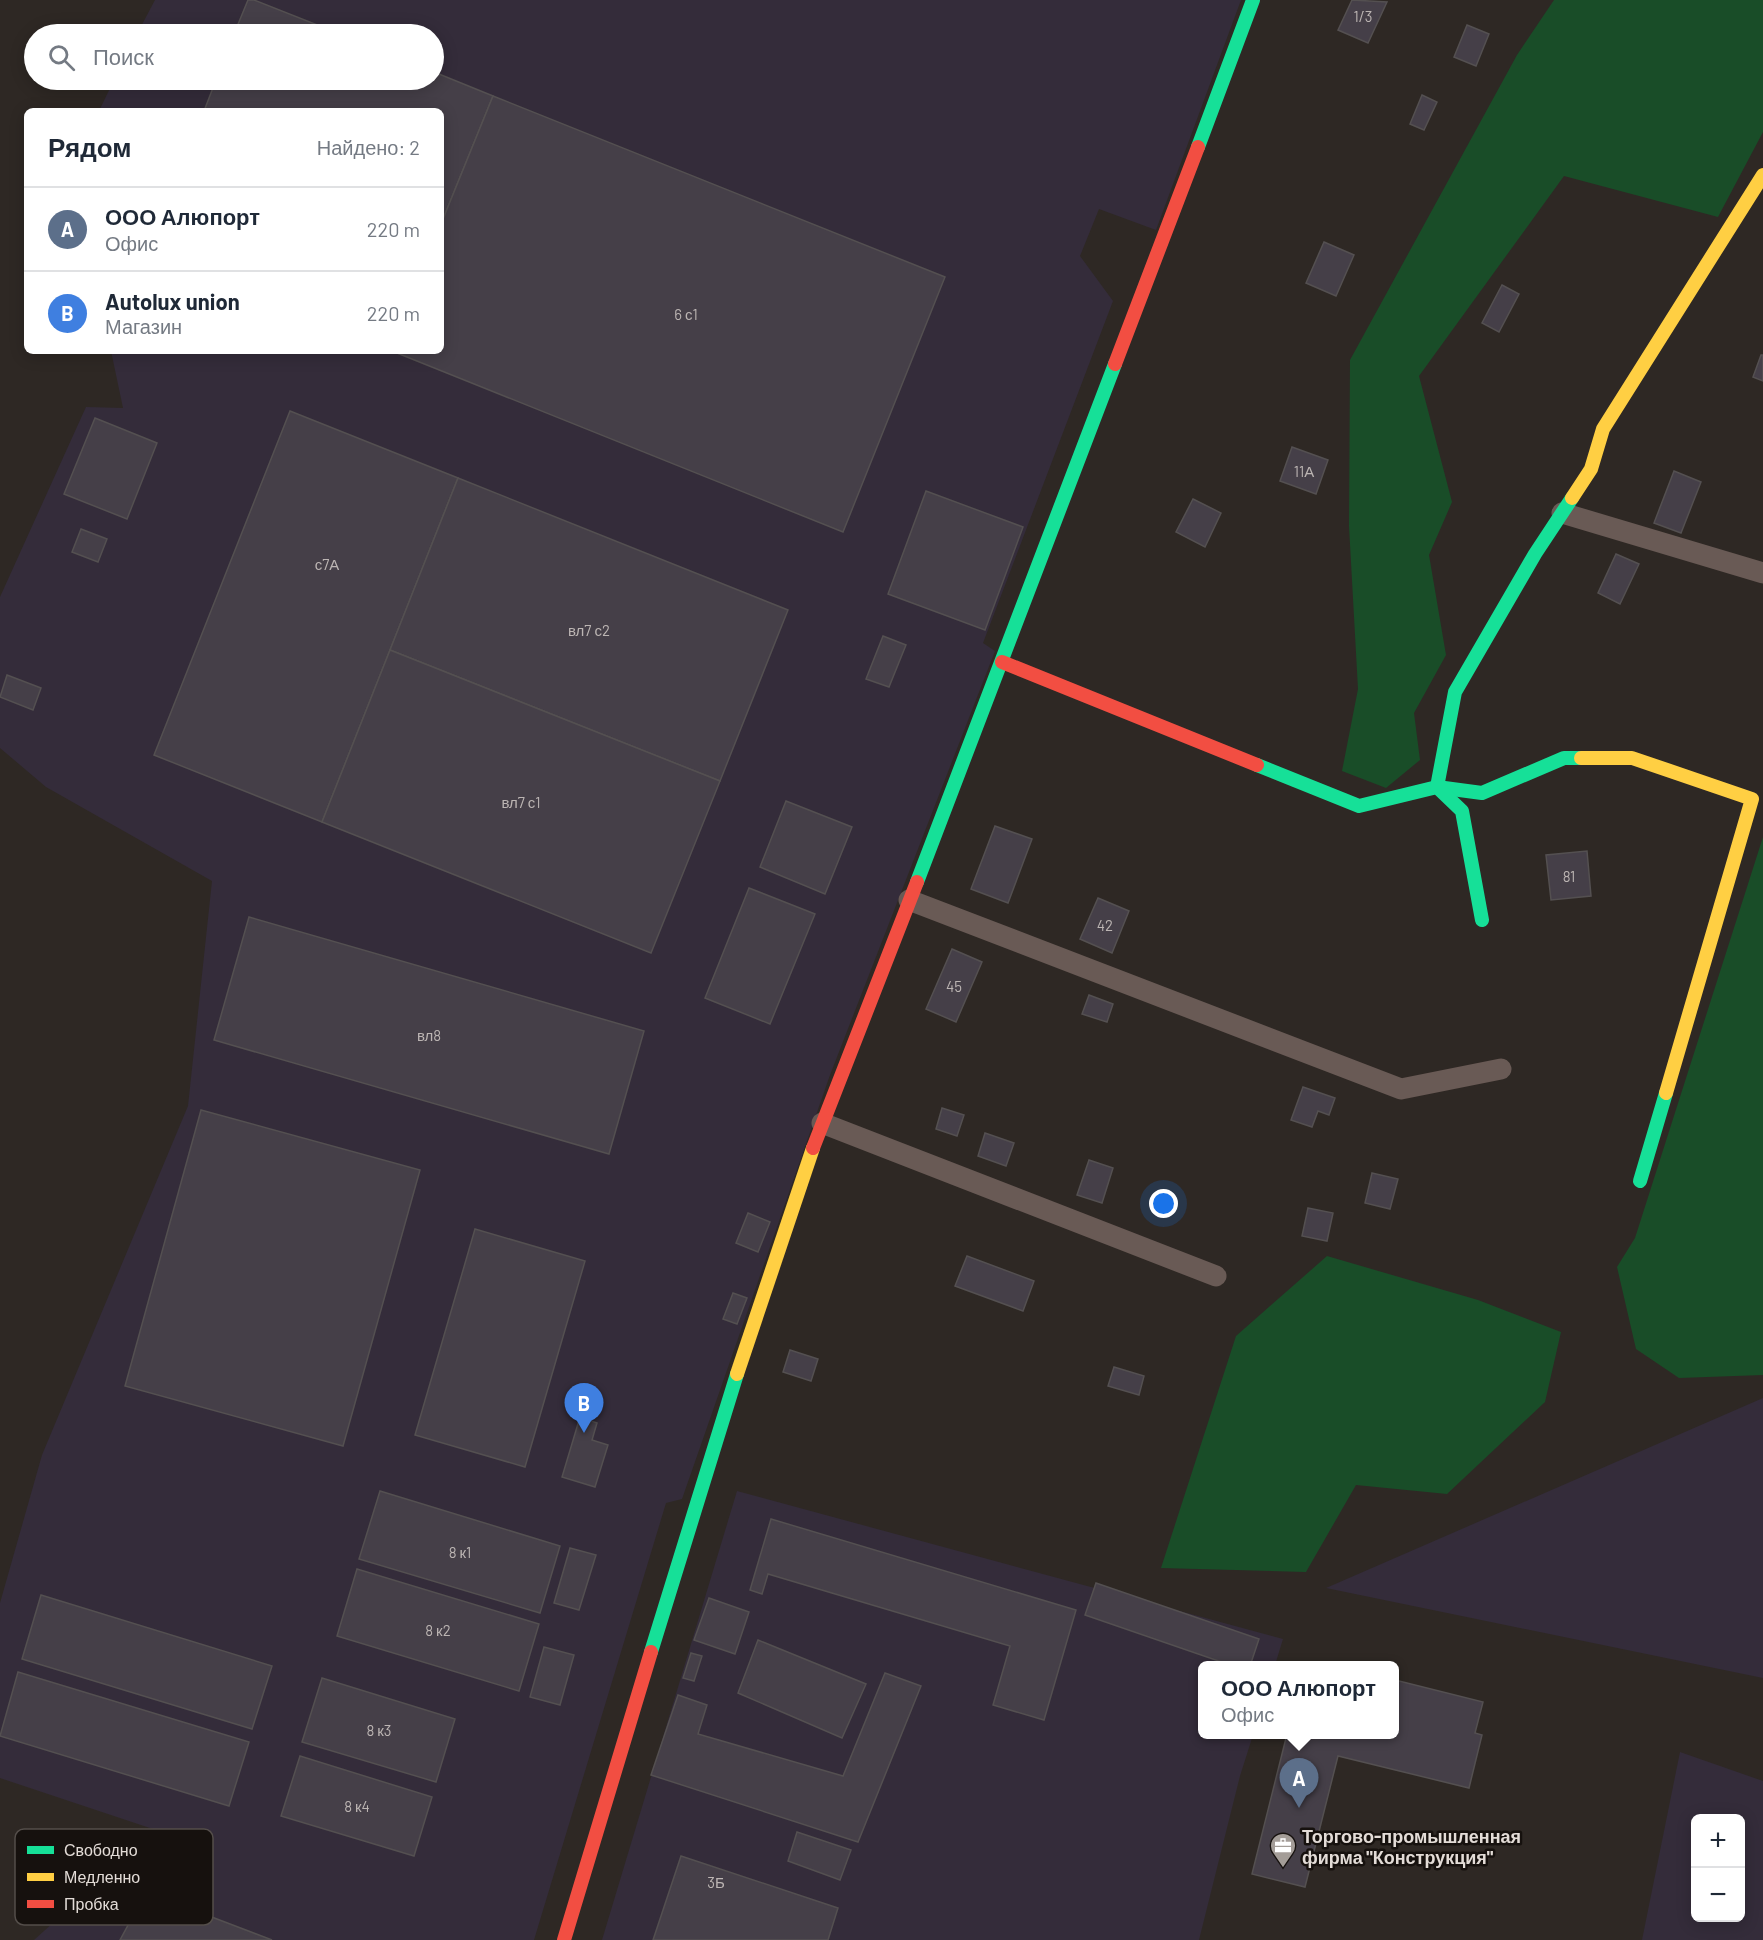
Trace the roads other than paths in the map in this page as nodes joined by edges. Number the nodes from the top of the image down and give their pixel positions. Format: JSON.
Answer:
{"nodes":[{"id":1,"x":1253,"y":0,"type":"edge"},
{"id":2,"x":1763,"y":175,"type":"edge"},
{"id":3,"x":1562,"y":513,"type":"junction"},
{"id":4,"x":1763,"y":573,"type":"edge"},
{"id":5,"x":1002,"y":662,"type":"junction"},
{"id":6,"x":1437,"y":787,"type":"junction"},
{"id":7,"x":909,"y":900,"type":"junction"},
{"id":8,"x":1482,"y":920,"type":"dead end"},
{"id":9,"x":1501,"y":1069,"type":"dead end"},
{"id":10,"x":822,"y":1123,"type":"junction"},
{"id":11,"x":1640,"y":1182,"type":"dead end"},
{"id":12,"x":1216,"y":1276,"type":"dead end"},
{"id":13,"x":564,"y":1940,"type":"edge"}],
"edges":[{"from":1,"to":5,"type":"street"},
{"from":2,"to":3,"type":"street"},
{"from":3,"to":4,"type":"street"},
{"from":3,"to":6,"type":"street"},
{"from":5,"to":6,"type":"street"},
{"from":5,"to":7,"type":"street"},
{"from":6,"to":8,"type":"street"},
{"from":6,"to":11,"type":"street"},
{"from":7,"to":9,"type":"street"},
{"from":7,"to":10,"type":"street"},
{"from":10,"to":12,"type":"street"},
{"from":10,"to":13,"type":"street"}]}
